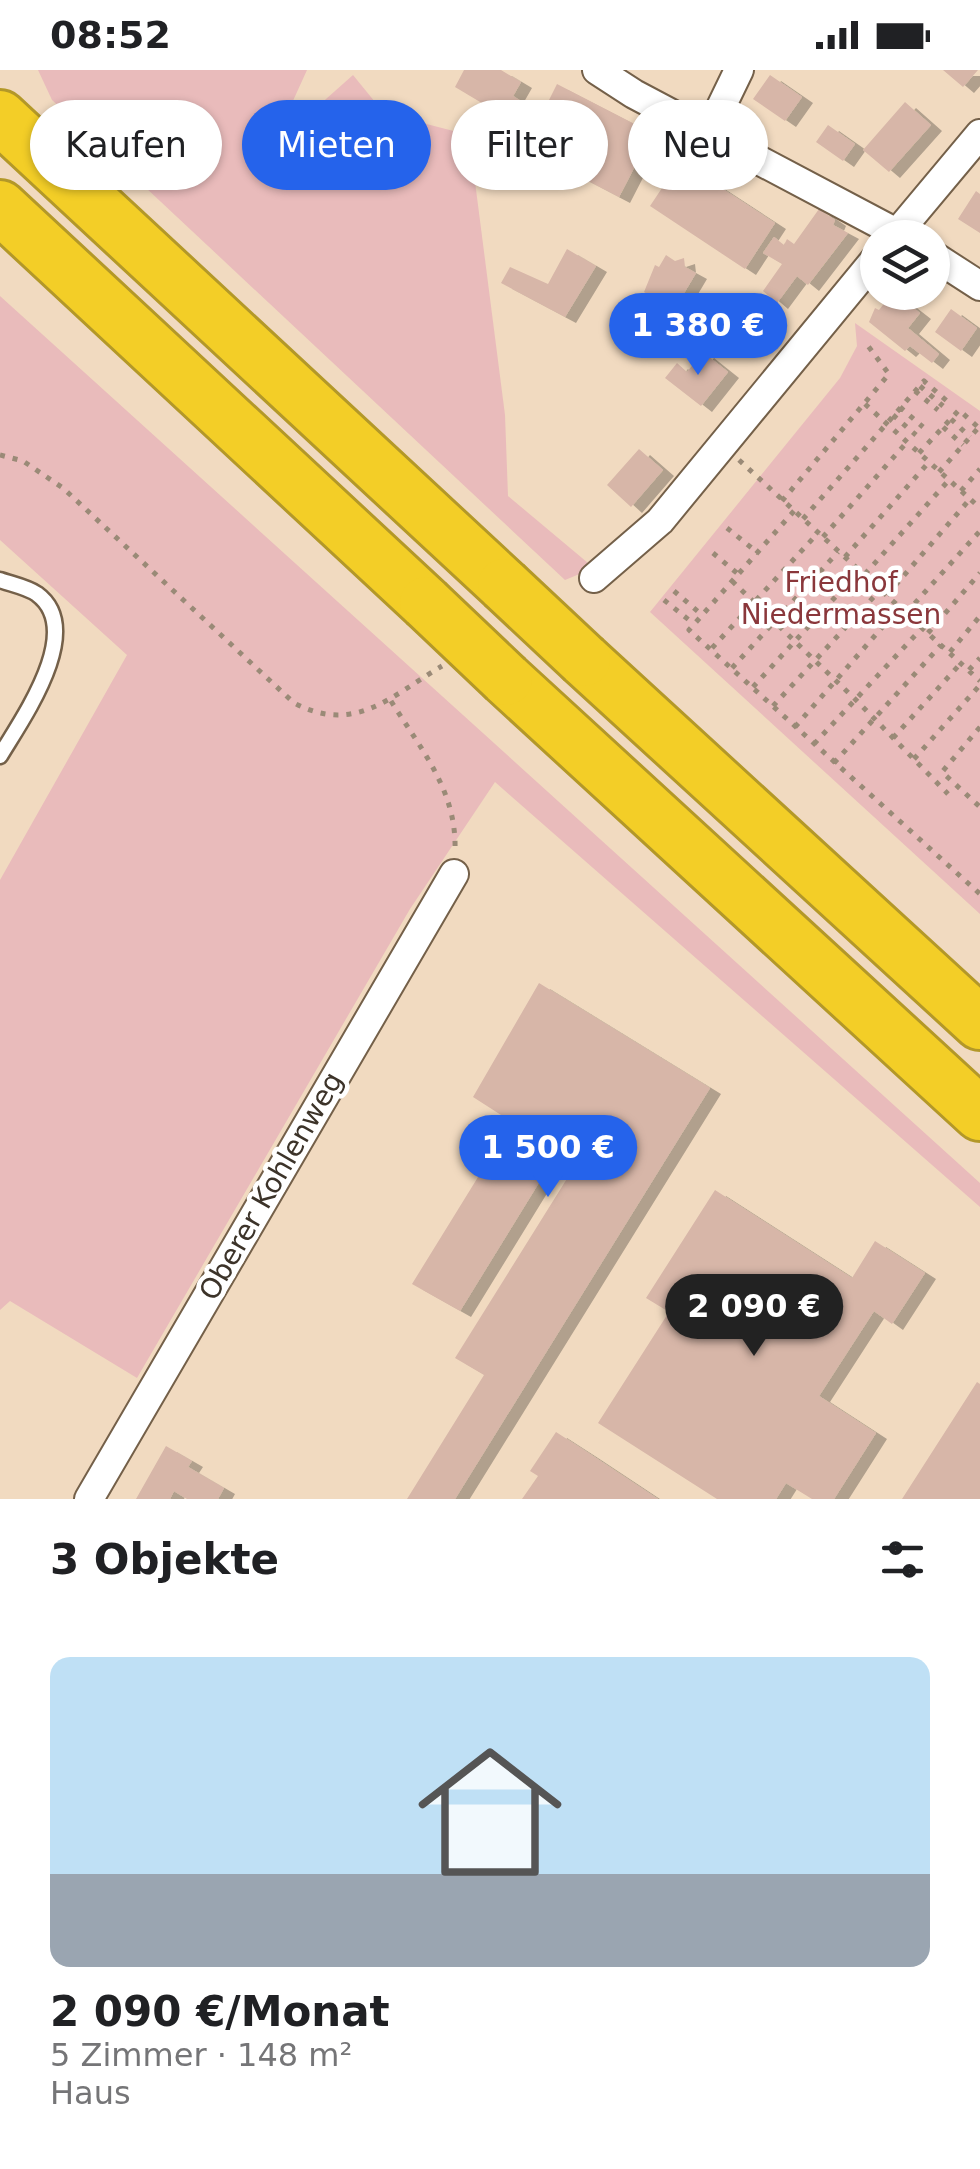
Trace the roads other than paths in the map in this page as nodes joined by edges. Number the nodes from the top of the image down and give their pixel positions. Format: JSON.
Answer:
{"nodes":[{"id":1,"x":597,"y":70,"type":"edge"},
{"id":2,"x":739,"y":70,"type":"edge"},
{"id":3,"x":645,"y":100,"type":"edge"},
{"id":4,"x":724,"y":100,"type":"edge"},
{"id":5,"x":0,"y":117,"type":"edge"},
{"id":6,"x":980,"y":134,"type":"edge"},
{"id":7,"x":768,"y":166,"type":"edge"},
{"id":8,"x":0,"y":207,"type":"edge"},
{"id":9,"x":869,"y":220,"type":"edge"},
{"id":10,"x":912,"y":220,"type":"edge"},
{"id":11,"x":950,"y":266,"type":"edge"},
{"id":12,"x":860,"y":278,"type":"edge"},
{"id":13,"x":980,"y":286,"type":"edge"},
{"id":14,"x":594,"y":578,"type":"dead end"},
{"id":15,"x":0,"y":580,"type":"edge"},
{"id":16,"x":0,"y":756,"type":"edge"},
{"id":17,"x":454,"y":874,"type":"road end"},
{"id":18,"x":980,"y":1023,"type":"edge"},
{"id":19,"x":980,"y":1114,"type":"edge"},
{"id":20,"x":89,"y":1499,"type":"edge"}],
"edges":[{"from":1,"to":3,"type":"street"},
{"from":2,"to":4,"type":"street"},
{"from":5,"to":18,"type":"highway","bridge":true},
{"from":6,"to":10,"type":"street"},
{"from":7,"to":9,"type":"street"},
{"from":8,"to":19,"type":"highway","bridge":true},
{"from":11,"to":13,"type":"street"},
{"from":12,"to":14,"type":"street"},
{"from":15,"to":16,"type":"lane"},
{"from":17,"to":20,"type":"street","name":"Oberer Kohlenweg"}]}
